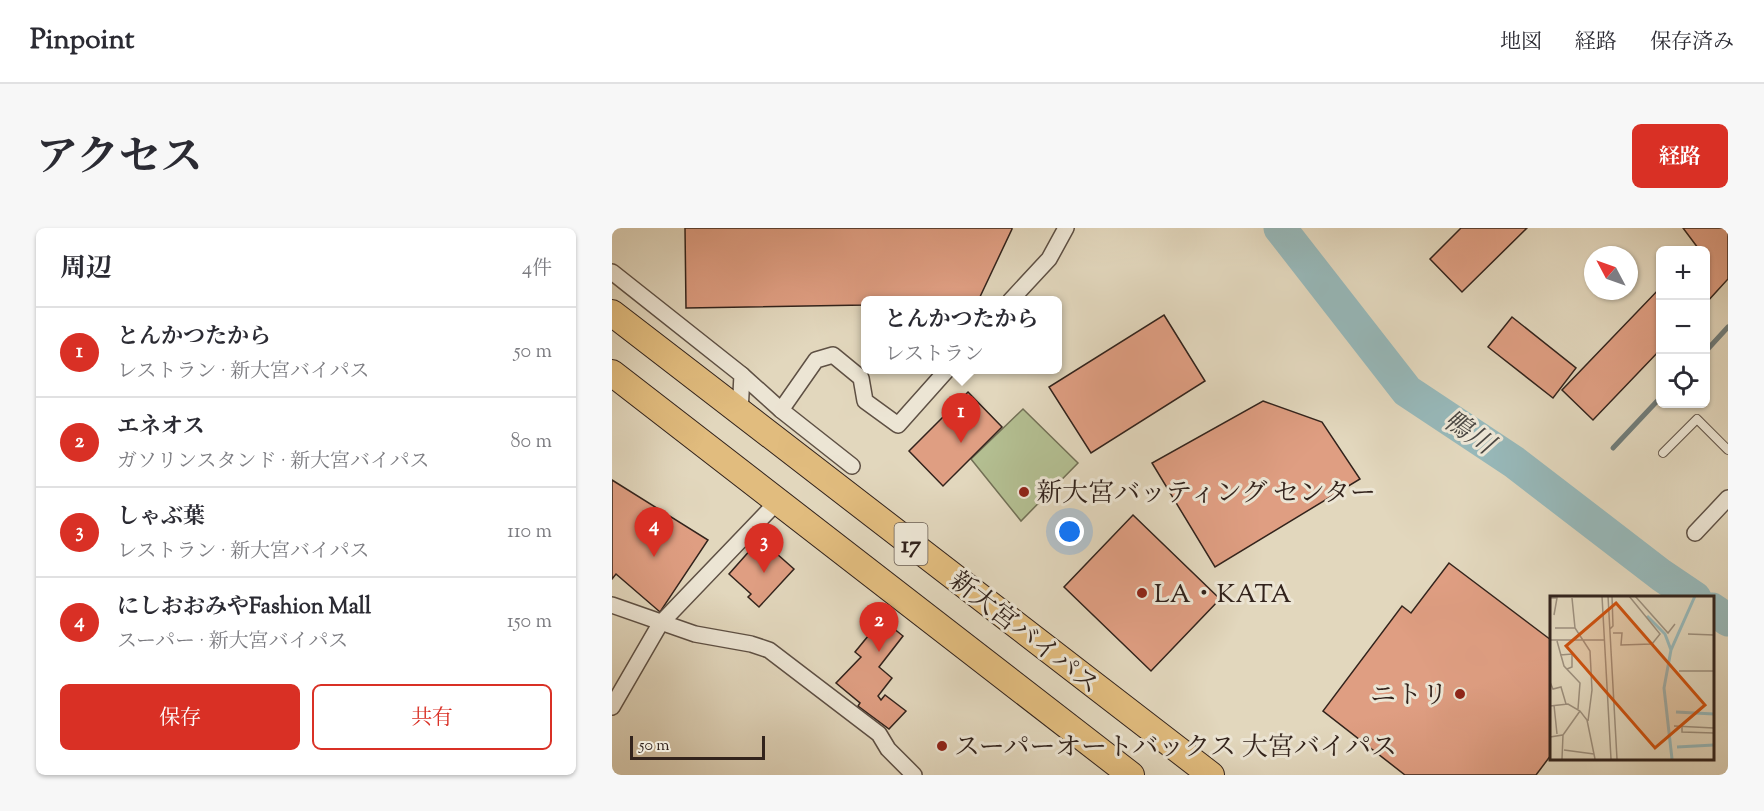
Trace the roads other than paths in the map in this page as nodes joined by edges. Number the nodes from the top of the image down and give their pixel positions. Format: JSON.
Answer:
{"nodes":[{"id":1,"x":1066,"y":228,"type":"edge"},
{"id":2,"x":612,"y":272,"type":"edge"},
{"id":3,"x":1014,"y":296,"type":"edge"},
{"id":4,"x":612,"y":313,"type":"edge"},
{"id":5,"x":612,"y":373,"type":"edge"},
{"id":6,"x":943,"y":374,"type":"edge"},
{"id":7,"x":742,"y":375,"type":"junction"},
{"id":8,"x":781,"y":410,"type":"junction"},
{"id":9,"x":740,"y":412,"type":"junction"},
{"id":10,"x":1728,"y":450,"type":"edge"},
{"id":11,"x":1663,"y":453,"type":"dead end"},
{"id":12,"x":852,"y":466,"type":"dead end"},
{"id":13,"x":1728,"y":498,"type":"edge"},
{"id":14,"x":778,"y":501,"type":"junction"},
{"id":15,"x":1695,"y":533,"type":"dead end"},
{"id":16,"x":612,"y":605,"type":"edge"},
{"id":17,"x":660,"y":624,"type":"junction"},
{"id":18,"x":612,"y":707,"type":"edge"},
{"id":19,"x":914,"y":775,"type":"edge"},
{"id":20,"x":1131,"y":775,"type":"edge"},
{"id":21,"x":1211,"y":775,"type":"edge"}],
"edges":[{"from":1,"to":3,"type":"street"},
{"from":2,"to":7,"type":"street"},
{"from":4,"to":9,"type":"highway","name":"新大宮バイパス","number":"17"},
{"from":5,"to":14,"type":"highway","name":"新大宮バイパス","number":"17"},
{"from":6,"to":8,"type":"street"},
{"from":7,"to":8,"type":"street"},
{"from":7,"to":9,"type":"street"},
{"from":8,"to":12,"type":"street"},
{"from":9,"to":21,"type":"highway","name":"新大宮バイパス","number":"17"},
{"from":10,"to":11,"type":"lane"},
{"from":13,"to":15,"type":"street"},
{"from":14,"to":17,"type":"street"},
{"from":14,"to":20,"type":"highway","name":"新大宮バイパス","number":"17"},
{"from":16,"to":17,"type":"street"},
{"from":17,"to":18,"type":"street"},
{"from":17,"to":19,"type":"street"}]}
